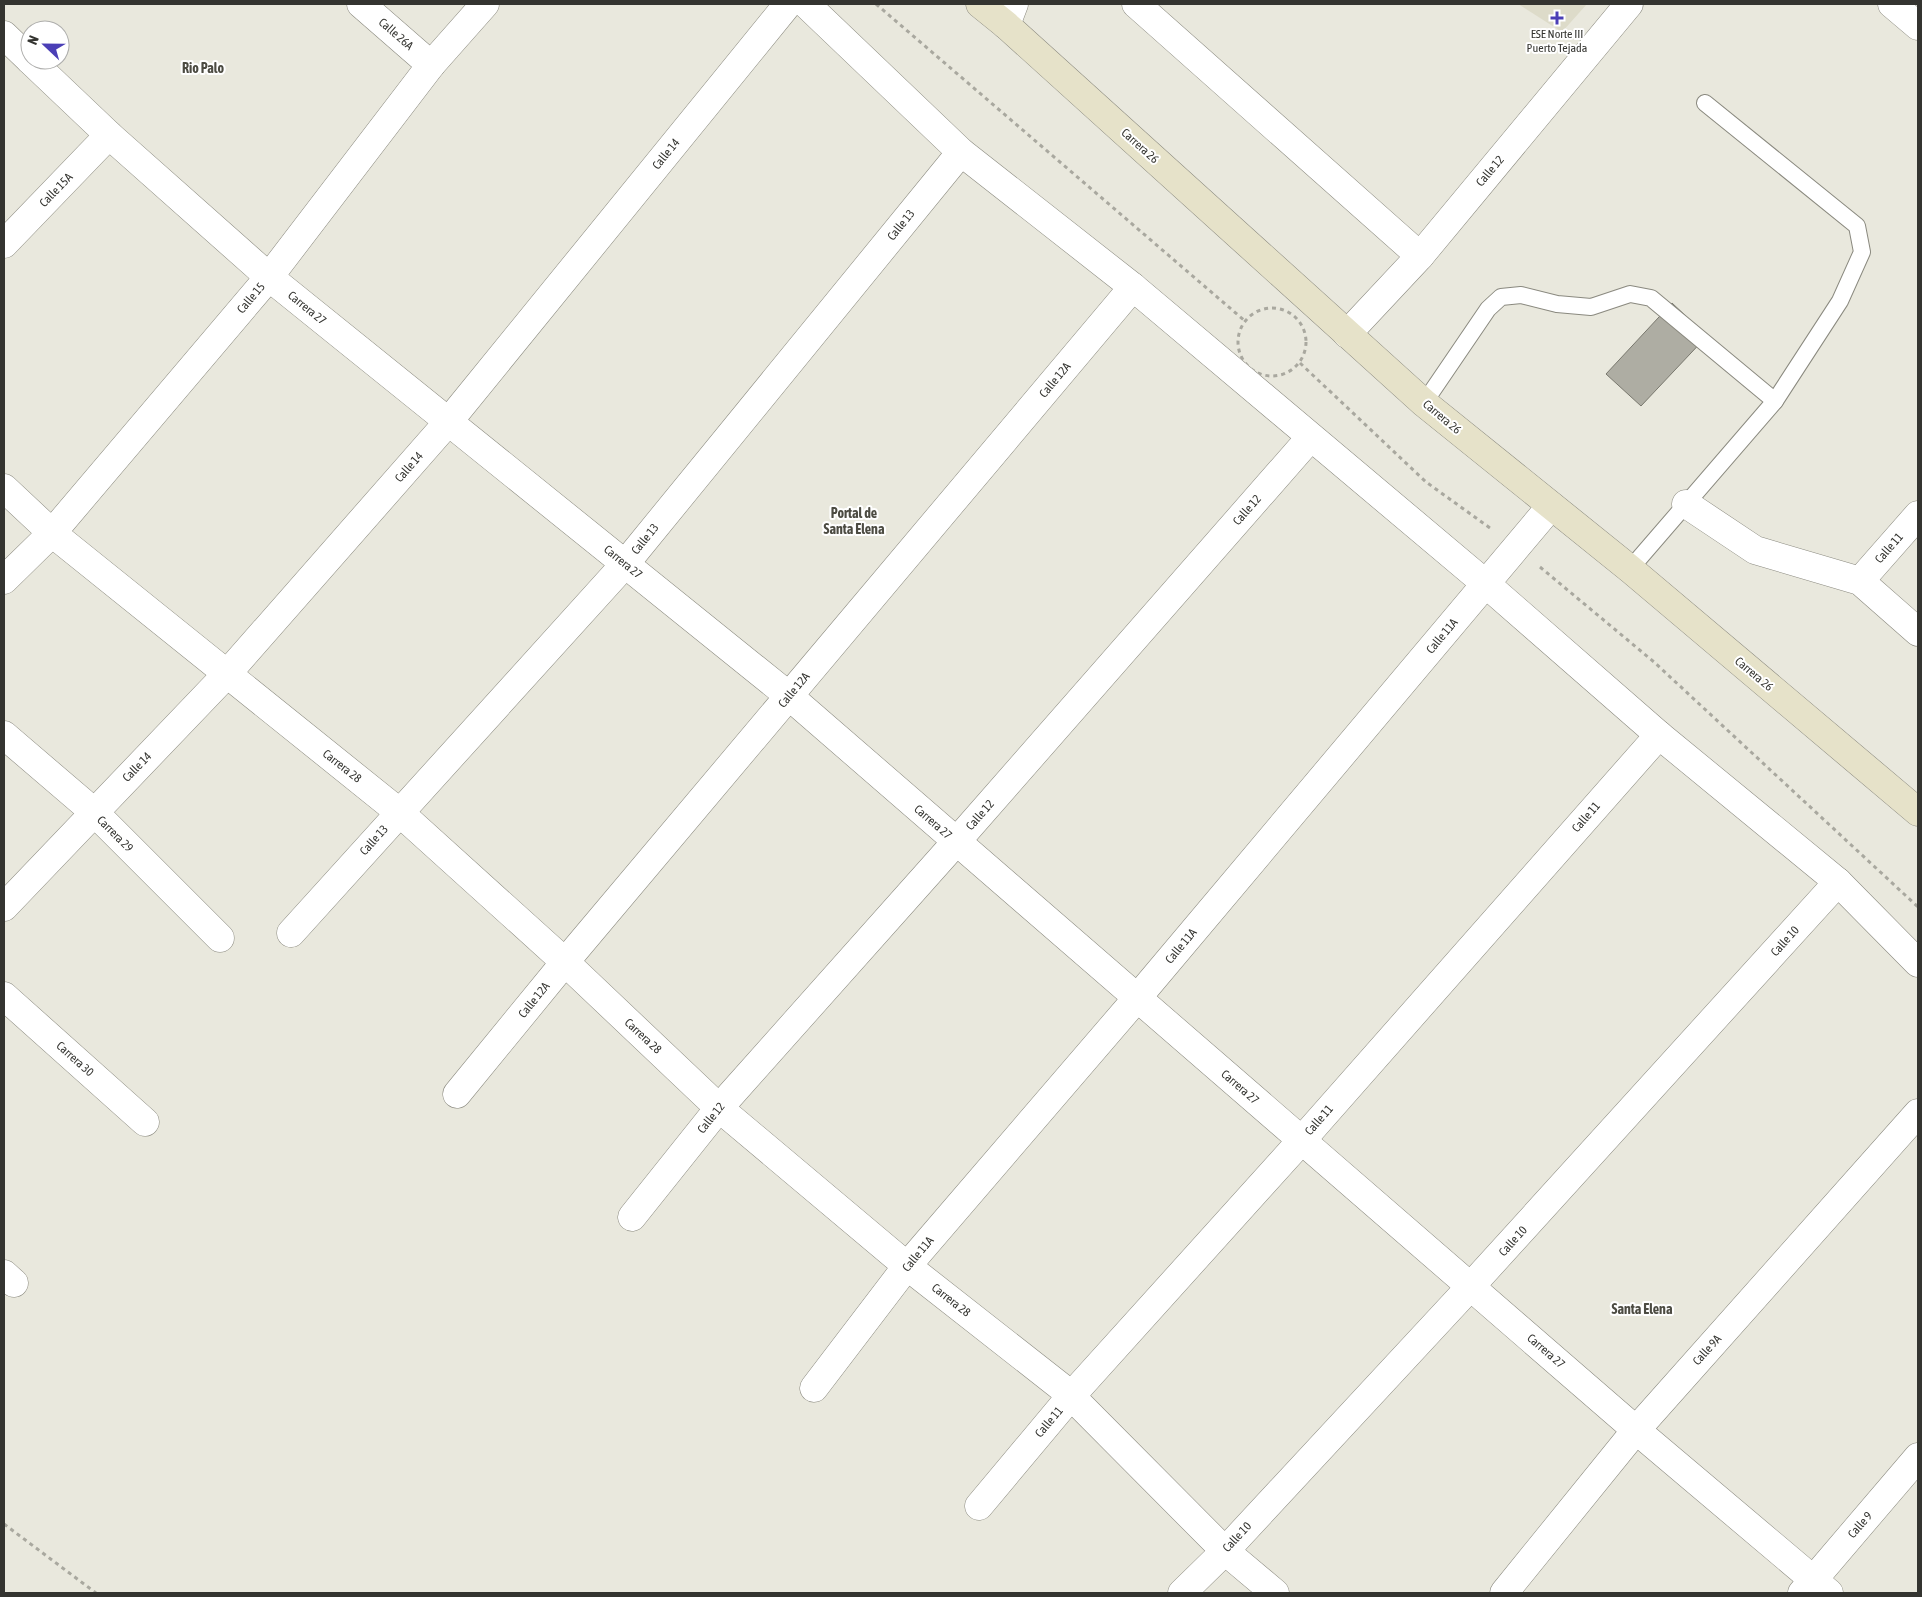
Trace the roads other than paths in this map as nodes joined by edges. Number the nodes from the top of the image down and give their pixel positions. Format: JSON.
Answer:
{"nodes":[{"id":1,"x":361,"y":4,"type":"edge"},
{"id":2,"x":485,"y":4,"type":"edge"},
{"id":3,"x":788,"y":4,"type":"edge"},
{"id":4,"x":806,"y":4,"type":"edge"},
{"id":5,"x":980,"y":4,"type":"edge"},
{"id":6,"x":1136,"y":4,"type":"edge"},
{"id":7,"x":1629,"y":4,"type":"edge"},
{"id":8,"x":1892,"y":4,"type":"edge"},
{"id":9,"x":1010,"y":14,"type":"edge"},
{"id":10,"x":1918,"y":26,"type":"edge"},
{"id":11,"x":4,"y":35,"type":"edge"},
{"id":12,"x":20,"y":50,"type":"edge"},
{"id":13,"x":431,"y":65,"type":"junction"},
{"id":14,"x":41,"y":70,"type":"edge"},
{"id":15,"x":1705,"y":103,"type":"dead end"},
{"id":16,"x":109,"y":135,"type":"junction"},
{"id":17,"x":961,"y":152,"type":"junction"},
{"id":18,"x":4,"y":244,"type":"edge"},
{"id":19,"x":1420,"y":256,"type":"junction"},
{"id":20,"x":269,"y":277,"type":"junction"},
{"id":21,"x":1133,"y":287,"type":"junction"},
{"id":22,"x":1347,"y":334,"type":"junction"},
{"id":23,"x":1775,"y":401,"type":"junction"},
{"id":24,"x":1424,"y":403,"type":"junction"},
{"id":25,"x":449,"y":421,"type":"junction"},
{"id":26,"x":1310,"y":438,"type":"junction"},
{"id":27,"x":4,"y":488,"type":"edge"},
{"id":28,"x":1686,"y":504,"type":"junction"},
{"id":29,"x":1551,"y":506,"type":"junction"},
{"id":30,"x":1918,"y":515,"type":"edge"},
{"id":31,"x":52,"y":533,"type":"junction"},
{"id":32,"x":625,"y":564,"type":"junction"},
{"id":33,"x":1630,"y":569,"type":"junction"},
{"id":34,"x":4,"y":580,"type":"edge"},
{"id":35,"x":1860,"y":581,"type":"junction"},
{"id":36,"x":1486,"y":584,"type":"junction"},
{"id":37,"x":1918,"y":632,"type":"edge"},
{"id":38,"x":226,"y":674,"type":"junction"},
{"id":39,"x":789,"y":696,"type":"junction"},
{"id":40,"x":4,"y":735,"type":"edge"},
{"id":41,"x":1658,"y":735,"type":"junction"},
{"id":42,"x":94,"y":812,"type":"junction"},
{"id":43,"x":399,"y":812,"type":"junction"},
{"id":44,"x":1918,"y":812,"type":"edge"},
{"id":45,"x":956,"y":842,"type":"junction"},
{"id":46,"x":1838,"y":882,"type":"junction"},
{"id":47,"x":4,"y":907,"type":"edge"},
{"id":48,"x":291,"y":933,"type":"dead end"},
{"id":49,"x":220,"y":938,"type":"dead end"},
{"id":50,"x":565,"y":962,"type":"junction"},
{"id":51,"x":1918,"y":963,"type":"edge"},
{"id":52,"x":4,"y":996,"type":"edge"},
{"id":53,"x":1138,"y":997,"type":"junction"},
{"id":54,"x":457,"y":1094,"type":"dead end"},
{"id":55,"x":719,"y":1108,"type":"junction"},
{"id":56,"x":1918,"y":1113,"type":"edge"},
{"id":57,"x":146,"y":1122,"type":"dead end"},
{"id":58,"x":1301,"y":1141,"type":"junction"},
{"id":59,"x":632,"y":1217,"type":"dead end"},
{"id":60,"x":907,"y":1266,"type":"junction"},
{"id":61,"x":1471,"y":1286,"type":"junction"},
{"id":62,"x":814,"y":1388,"type":"dead end"},
{"id":63,"x":1071,"y":1396,"type":"junction"},
{"id":64,"x":1636,"y":1430,"type":"junction"},
{"id":65,"x":1918,"y":1457,"type":"edge"},
{"id":66,"x":979,"y":1506,"type":"dead end"},
{"id":67,"x":1225,"y":1551,"type":"junction"},
{"id":68,"x":1815,"y":1588,"type":"edge"},
{"id":69,"x":1182,"y":1593,"type":"edge"},
{"id":70,"x":1275,"y":1593,"type":"edge"},
{"id":71,"x":1504,"y":1593,"type":"edge"}],
"edges":[{"from":1,"to":13,"type":"street","name":"Calle 26A"},
{"from":2,"to":13,"type":"street","name":"Calle 15"},
{"from":3,"to":25,"type":"street","name":"Calle 14"},
{"from":4,"to":17,"type":"street"},
{"from":5,"to":9,"type":"main road","name":"Carrera 26"},
{"from":6,"to":19,"type":"street"},
{"from":7,"to":19,"type":"street","name":"Calle 12"},
{"from":8,"to":10,"type":"street"},
{"from":9,"to":22,"type":"main road","name":"Carrera 26"},
{"from":11,"to":12,"type":"street","name":"Carrera 27"},
{"from":13,"to":20,"type":"street","name":"Calle 15"},
{"from":14,"to":16,"type":"street","name":"Carrera 27"},
{"from":15,"to":23,"type":"lane"},
{"from":16,"to":18,"type":"street","name":"Calle 15A"},
{"from":16,"to":20,"type":"street","name":"Carrera 27"},
{"from":17,"to":21,"type":"street"},
{"from":17,"to":32,"type":"street","name":"Calle 13"},
{"from":19,"to":22,"type":"street","name":"Calle 12"},
{"from":20,"to":25,"type":"street","name":"Carrera 27"},
{"from":20,"to":31,"type":"street","name":"Calle 15"},
{"from":21,"to":26,"type":"street"},
{"from":21,"to":39,"type":"street","name":"Calle 12A"},
{"from":22,"to":24,"type":"main road","name":"Carrera 26"},
{"from":23,"to":24,"type":"lane"},
{"from":23,"to":28,"type":"lane"},
{"from":24,"to":29,"type":"main road","name":"Carrera 26"},
{"from":25,"to":32,"type":"street","name":"Carrera 27"},
{"from":25,"to":38,"type":"street","name":"Calle 14"},
{"from":26,"to":36,"type":"street"},
{"from":26,"to":45,"type":"street","name":"Calle 12"},
{"from":27,"to":31,"type":"street","name":"Carrera 28"},
{"from":28,"to":33,"type":"lane"},
{"from":28,"to":35,"type":"street"},
{"from":29,"to":33,"type":"main road","name":"Carrera 26"},
{"from":29,"to":36,"type":"street","name":"Calle 11A"},
{"from":30,"to":35,"type":"street","name":"Calle 11"},
{"from":31,"to":34,"type":"street","name":"Calle 15"},
{"from":31,"to":38,"type":"street","name":"Carrera 28"},
{"from":32,"to":39,"type":"street","name":"Carrera 27"},
{"from":32,"to":43,"type":"street","name":"Calle 13"},
{"from":33,"to":44,"type":"main road","name":"Carrera 26"},
{"from":35,"to":37,"type":"street"},
{"from":36,"to":41,"type":"street"},
{"from":36,"to":53,"type":"street","name":"Calle 11A"},
{"from":38,"to":42,"type":"street","name":"Calle 14"},
{"from":38,"to":43,"type":"street","name":"Carrera 28"},
{"from":39,"to":45,"type":"street","name":"Carrera 27"},
{"from":39,"to":50,"type":"street","name":"Calle 12A"},
{"from":40,"to":42,"type":"street","name":"Carrera 29"},
{"from":41,"to":46,"type":"street"},
{"from":41,"to":58,"type":"street","name":"Calle 11"},
{"from":42,"to":47,"type":"street","name":"Calle 14"},
{"from":42,"to":49,"type":"street","name":"Carrera 29"},
{"from":43,"to":48,"type":"street","name":"Calle 13"},
{"from":43,"to":50,"type":"street","name":"Carrera 28"},
{"from":45,"to":53,"type":"street","name":"Carrera 27"},
{"from":45,"to":55,"type":"street","name":"Calle 12"},
{"from":46,"to":51,"type":"street"},
{"from":46,"to":61,"type":"street","name":"Calle 10"},
{"from":50,"to":54,"type":"street","name":"Calle 12A"},
{"from":50,"to":55,"type":"street","name":"Carrera 28"},
{"from":52,"to":57,"type":"street","name":"Carrera 30"},
{"from":53,"to":58,"type":"street","name":"Carrera 27"},
{"from":53,"to":60,"type":"street","name":"Calle 11A"},
{"from":55,"to":59,"type":"street","name":"Calle 12"},
{"from":55,"to":60,"type":"street","name":"Carrera 28"},
{"from":56,"to":64,"type":"street","name":"Calle 9A"},
{"from":58,"to":61,"type":"street","name":"Carrera 27"},
{"from":58,"to":63,"type":"street","name":"Calle 11"},
{"from":60,"to":62,"type":"street","name":"Calle 11A"},
{"from":60,"to":63,"type":"street","name":"Carrera 28"},
{"from":61,"to":64,"type":"street","name":"Carrera 27"},
{"from":61,"to":67,"type":"street","name":"Calle 10"},
{"from":63,"to":66,"type":"street","name":"Calle 11"},
{"from":63,"to":67,"type":"street","name":"Carrera 28"},
{"from":64,"to":68,"type":"street","name":"Carrera 27"},
{"from":64,"to":71,"type":"street","name":"Calle 9A"},
{"from":65,"to":68,"type":"street","name":"Calle 9"},
{"from":67,"to":69,"type":"street","name":"Calle 10"},
{"from":67,"to":70,"type":"street","name":"Carrera 28"}]}
